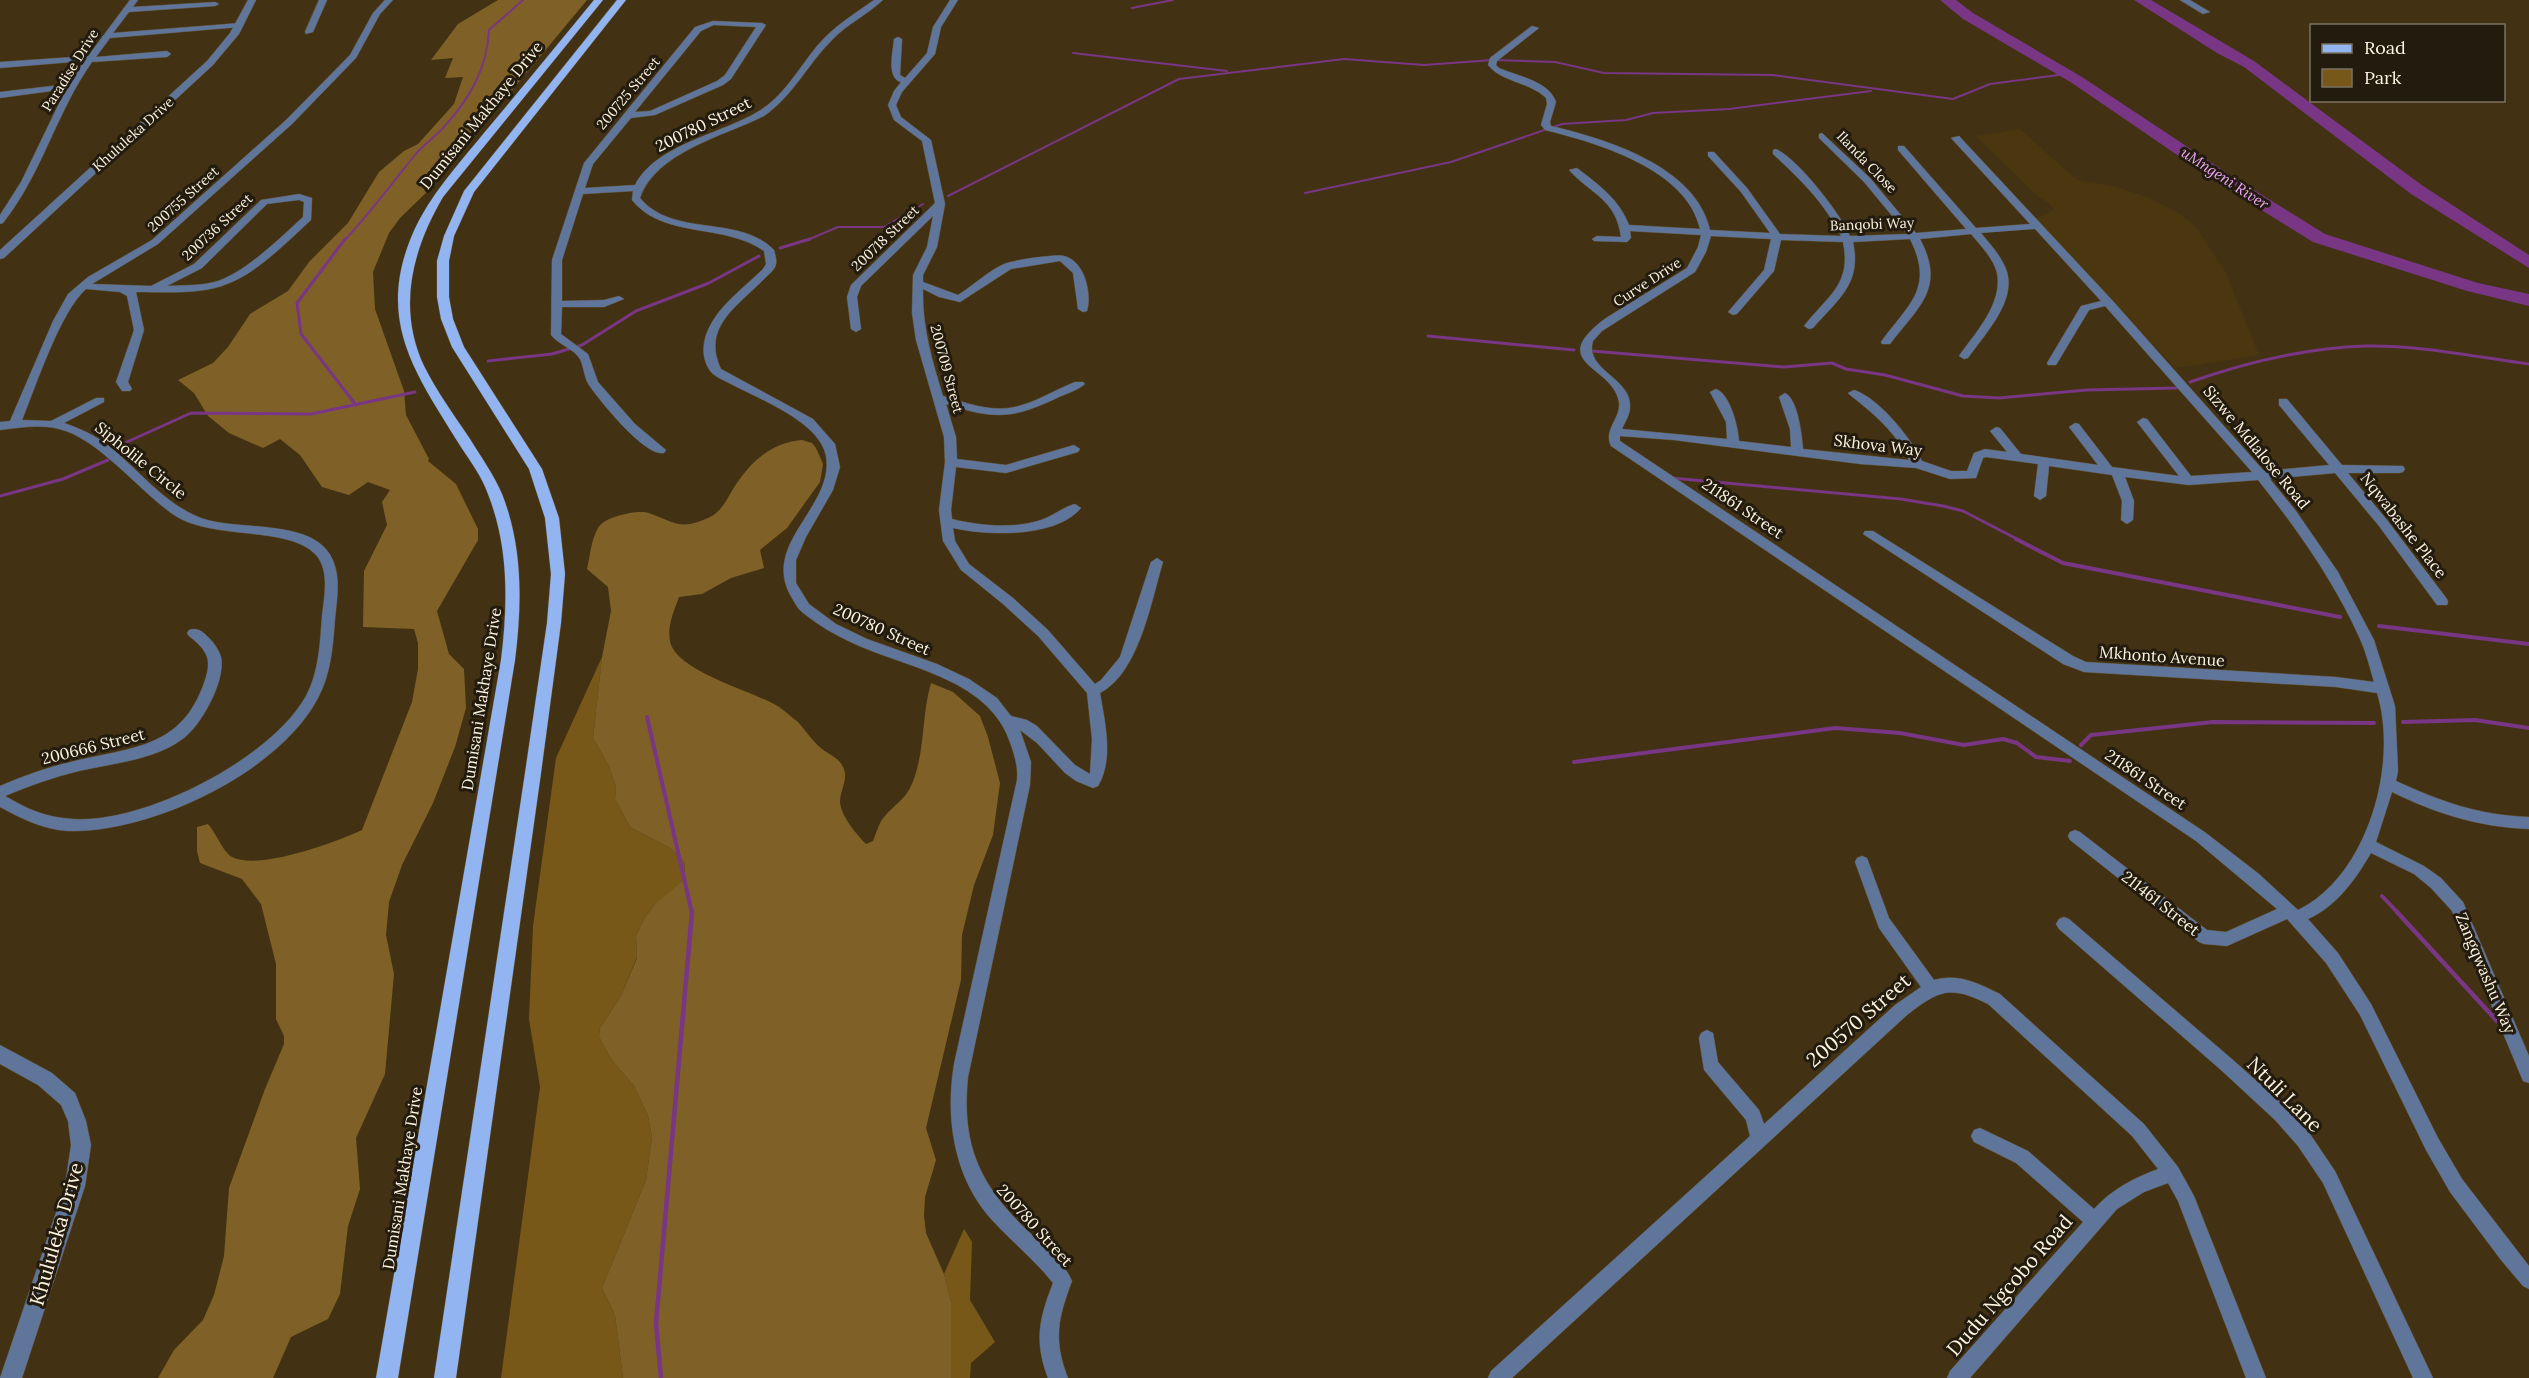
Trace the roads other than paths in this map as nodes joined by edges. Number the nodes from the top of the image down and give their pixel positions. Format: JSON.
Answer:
{"nodes":[{"id":1,"x":135,"y":0,"type":"edge"},
{"id":2,"x":252,"y":0,"type":"edge"},
{"id":3,"x":323,"y":0,"type":"edge"},
{"id":4,"x":389,"y":0,"type":"edge"},
{"id":5,"x":599,"y":0,"type":"edge"},
{"id":6,"x":622,"y":0,"type":"edge"},
{"id":7,"x":879,"y":0,"type":"edge"},
{"id":8,"x":954,"y":0,"type":"edge"},
{"id":9,"x":2184,"y":0,"type":"edge"},
{"id":10,"x":216,"y":4,"type":"dead end"},
{"id":11,"x":127,"y":10,"type":"junction"},
{"id":12,"x":2206,"y":12,"type":"dead end"},
{"id":13,"x":240,"y":26,"type":"junction"},
{"id":14,"x":1535,"y":28,"type":"dead end"},
{"id":15,"x":309,"y":32,"type":"dead end"},
{"id":16,"x":106,"y":36,"type":"junction"},
{"id":17,"x":898,"y":39,"type":"dead end"},
{"id":18,"x":167,"y":54,"type":"dead end"},
{"id":19,"x":91,"y":59,"type":"junction"},
{"id":20,"x":0,"y":65,"type":"edge"},
{"id":21,"x":907,"y":81,"type":"junction"},
{"id":22,"x":72,"y":86,"type":"junction"},
{"id":23,"x":0,"y":95,"type":"edge"},
{"id":24,"x":629,"y":115,"type":"junction"},
{"id":25,"x":1822,"y":136,"type":"dead end"},
{"id":26,"x":1956,"y":138,"type":"dead end"},
{"id":27,"x":1902,"y":148,"type":"dead end"},
{"id":28,"x":1776,"y":152,"type":"dead end"},
{"id":29,"x":1711,"y":154,"type":"dead end"},
{"id":30,"x":1574,"y":171,"type":"dead end"},
{"id":31,"x":636,"y":188,"type":"junction"},
{"id":32,"x":579,"y":191,"type":"junction"},
{"id":33,"x":940,"y":204,"type":"junction"},
{"id":34,"x":0,"y":221,"type":"edge"},
{"id":35,"x":2038,"y":226,"type":"junction"},
{"id":36,"x":1626,"y":228,"type":"junction"},
{"id":37,"x":1973,"y":230,"type":"junction"},
{"id":38,"x":1707,"y":234,"type":"junction"},
{"id":39,"x":1777,"y":237,"type":"junction"},
{"id":40,"x":1913,"y":237,"type":"junction"},
{"id":41,"x":1596,"y":239,"type":"dead end"},
{"id":42,"x":1847,"y":239,"type":"junction"},
{"id":43,"x":0,"y":256,"type":"edge"},
{"id":44,"x":917,"y":283,"type":"junction"},
{"id":45,"x":82,"y":286,"type":"junction"},
{"id":46,"x":120,"y":288,"type":"junction"},
{"id":47,"x":155,"y":288,"type":"junction"},
{"id":48,"x":620,"y":299,"type":"dead end"},
{"id":49,"x":2108,"y":302,"type":"junction"},
{"id":50,"x":556,"y":304,"type":"junction"},
{"id":51,"x":1083,"y":309,"type":"dead end"},
{"id":52,"x":1733,"y":312,"type":"dead end"},
{"id":53,"x":1809,"y":327,"type":"dead end"},
{"id":54,"x":856,"y":328,"type":"dead end"},
{"id":55,"x":1886,"y":342,"type":"dead end"},
{"id":56,"x":1964,"y":356,"type":"dead end"},
{"id":57,"x":2052,"y":363,"type":"dead end"},
{"id":58,"x":1079,"y":384,"type":"dead end"},
{"id":59,"x":126,"y":389,"type":"dead end"},
{"id":60,"x":1716,"y":392,"type":"dead end"},
{"id":61,"x":1854,"y":393,"type":"dead end"},
{"id":62,"x":1785,"y":397,"type":"dead end"},
{"id":63,"x":939,"y":398,"type":"junction"},
{"id":64,"x":100,"y":400,"type":"dead end"},
{"id":65,"x":2283,"y":402,"type":"dead end"},
{"id":66,"x":2143,"y":422,"type":"dead end"},
{"id":67,"x":15,"y":423,"type":"junction"},
{"id":68,"x":53,"y":424,"type":"junction"},
{"id":69,"x":0,"y":426,"type":"edge"},
{"id":70,"x":2075,"y":427,"type":"dead end"},
{"id":71,"x":1996,"y":431,"type":"dead end"},
{"id":72,"x":1613,"y":434,"type":"junction"},
{"id":73,"x":1733,"y":443,"type":"junction"},
{"id":74,"x":1074,"y":449,"type":"dead end"},
{"id":75,"x":660,"y":450,"type":"dead end"},
{"id":76,"x":1797,"y":451,"type":"junction"},
{"id":77,"x":2017,"y":457,"type":"junction"},
{"id":78,"x":2044,"y":461,"type":"junction"},
{"id":79,"x":951,"y":462,"type":"junction"},
{"id":80,"x":1917,"y":464,"type":"junction"},
{"id":81,"x":2399,"y":468,"type":"dead end"},
{"id":82,"x":2339,"y":469,"type":"junction"},
{"id":83,"x":2113,"y":472,"type":"junction"},
{"id":84,"x":2264,"y":476,"type":"junction"},
{"id":85,"x":2189,"y":481,"type":"junction"},
{"id":86,"x":2040,"y":496,"type":"dead end"},
{"id":87,"x":1075,"y":508,"type":"dead end"},
{"id":88,"x":2127,"y":520,"type":"dead end"},
{"id":89,"x":946,"y":522,"type":"junction"},
{"id":90,"x":1869,"y":534,"type":"dead end"},
{"id":91,"x":1157,"y":562,"type":"dead end"},
{"id":92,"x":2442,"y":602,"type":"dead end"},
{"id":93,"x":194,"y":633,"type":"dead end"},
{"id":94,"x":2383,"y":689,"type":"junction"},
{"id":95,"x":1092,"y":691,"type":"junction"},
{"id":96,"x":1011,"y":721,"type":"junction"},
{"id":97,"x":2391,"y":785,"type":"junction"},
{"id":98,"x":0,"y":792,"type":"edge"},
{"id":99,"x":0,"y":800,"type":"edge"},
{"id":100,"x":2529,"y":823,"type":"edge"},
{"id":101,"x":2075,"y":836,"type":"dead end"},
{"id":102,"x":2368,"y":845,"type":"junction"},
{"id":103,"x":1862,"y":862,"type":"dead end"},
{"id":104,"x":2292,"y":915,"type":"junction"},
{"id":105,"x":2064,"y":924,"type":"dead end"},
{"id":106,"x":1930,"y":987,"type":"junction"},
{"id":107,"x":1707,"y":1038,"type":"dead end"},
{"id":108,"x":0,"y":1054,"type":"edge"},
{"id":109,"x":2525,"y":1061,"type":"edge"},
{"id":110,"x":2529,"y":1076,"type":"edge"},
{"id":111,"x":1980,"y":1136,"type":"dead end"},
{"id":112,"x":1759,"y":1137,"type":"junction"},
{"id":113,"x":2172,"y":1173,"type":"junction"},
{"id":114,"x":2095,"y":1221,"type":"junction"},
{"id":115,"x":2529,"y":1280,"type":"edge"},
{"id":116,"x":11,"y":1378,"type":"edge"},
{"id":117,"x":387,"y":1378,"type":"edge"},
{"id":118,"x":446,"y":1378,"type":"edge"},
{"id":119,"x":1058,"y":1378,"type":"edge"},
{"id":120,"x":1498,"y":1378,"type":"edge"},
{"id":121,"x":1957,"y":1378,"type":"edge"},
{"id":122,"x":2256,"y":1378,"type":"edge"},
{"id":123,"x":2423,"y":1378,"type":"edge"}],
"edges":[{"from":1,"to":11,"type":"street","name":"Paradise Drive"},
{"from":2,"to":13,"type":"street","name":"Khululeka Drive"},
{"from":3,"to":15,"type":"street"},
{"from":4,"to":45,"type":"street","name":"200755 Street"},
{"from":5,"to":117,"type":"main road","name":"Dumisani Makhaye Drive"},
{"from":6,"to":118,"type":"main road"},
{"from":7,"to":31,"type":"street","name":"200780 Street"},
{"from":8,"to":21,"type":"street","name":"200709 Street"},
{"from":9,"to":12,"type":"street"},
{"from":10,"to":11,"type":"street"},
{"from":11,"to":16,"type":"street","name":"Paradise Drive"},
{"from":13,"to":16,"type":"street"},
{"from":13,"to":43,"type":"street","name":"Khululeka Drive"},
{"from":14,"to":38,"type":"street"},
{"from":16,"to":19,"type":"street","name":"Paradise Drive"},
{"from":17,"to":21,"type":"street"},
{"from":18,"to":19,"type":"street"},
{"from":19,"to":20,"type":"street"},
{"from":19,"to":22,"type":"street","name":"Paradise Drive"},
{"from":21,"to":33,"type":"street","name":"200709 Street"},
{"from":22,"to":23,"type":"street"},
{"from":22,"to":34,"type":"street","name":"Paradise Drive"},
{"from":24,"to":24,"type":"street","name":"200725 Street"},
{"from":24,"to":32,"type":"street","name":"200725 Street"},
{"from":25,"to":40,"type":"street","name":"Ilanda Close"},
{"from":26,"to":35,"type":"street","name":"Sizwe Mdlalose Road"},
{"from":27,"to":37,"type":"street"},
{"from":28,"to":42,"type":"street"},
{"from":29,"to":39,"type":"street"},
{"from":30,"to":36,"type":"street"},
{"from":31,"to":32,"type":"street"},
{"from":31,"to":96,"type":"street","name":"200780 Street"},
{"from":32,"to":50,"type":"street","name":"200725 Street"},
{"from":33,"to":44,"type":"street","name":"200709 Street"},
{"from":33,"to":54,"type":"street","name":"200718 Street"},
{"from":35,"to":37,"type":"street","name":"Banqobi Way"},
{"from":35,"to":49,"type":"street","name":"Sizwe Mdlalose Road"},
{"from":36,"to":38,"type":"street","name":"Banqobi Way"},
{"from":36,"to":41,"type":"street"},
{"from":37,"to":40,"type":"street","name":"Banqobi Way"},
{"from":37,"to":56,"type":"street"},
{"from":38,"to":39,"type":"street","name":"Banqobi Way"},
{"from":38,"to":72,"type":"street","name":"Curve Drive"},
{"from":39,"to":42,"type":"street","name":"Banqobi Way"},
{"from":39,"to":52,"type":"street"},
{"from":40,"to":42,"type":"street","name":"Banqobi Way"},
{"from":40,"to":55,"type":"street","name":"Ilanda Close"},
{"from":42,"to":53,"type":"street"},
{"from":44,"to":51,"type":"street"},
{"from":44,"to":63,"type":"street","name":"200709 Street"},
{"from":45,"to":46,"type":"street"},
{"from":45,"to":67,"type":"street","name":"200755 Street"},
{"from":46,"to":47,"type":"street"},
{"from":46,"to":59,"type":"street"},
{"from":47,"to":47,"type":"street","name":"200736 Street"},
{"from":48,"to":50,"type":"street"},
{"from":49,"to":57,"type":"street"},
{"from":49,"to":84,"type":"street","name":"Sizwe Mdlalose Road"},
{"from":50,"to":75,"type":"street","name":"200725 Street"},
{"from":58,"to":63,"type":"street"},
{"from":60,"to":73,"type":"street"},
{"from":61,"to":80,"type":"street"},
{"from":62,"to":76,"type":"street"},
{"from":63,"to":79,"type":"street","name":"200709 Street"},
{"from":64,"to":68,"type":"street"},
{"from":65,"to":82,"type":"street","name":"Nqwabashe Place"},
{"from":66,"to":85,"type":"street"},
{"from":67,"to":68,"type":"street","name":"Sipholile Circle"},
{"from":67,"to":69,"type":"street","name":"Sipholile Circle"},
{"from":68,"to":99,"type":"street","name":"Sipholile Circle"},
{"from":70,"to":83,"type":"street"},
{"from":71,"to":77,"type":"street"},
{"from":72,"to":73,"type":"street","name":"Skhova Way"},
{"from":72,"to":104,"type":"street","name":"211861 Street"},
{"from":73,"to":76,"type":"street","name":"Skhova Way"},
{"from":74,"to":79,"type":"street"},
{"from":76,"to":80,"type":"street","name":"Skhova Way"},
{"from":77,"to":78,"type":"street","name":"Skhova Way"},
{"from":77,"to":80,"type":"street","name":"Skhova Way"},
{"from":78,"to":83,"type":"street","name":"Skhova Way"},
{"from":78,"to":86,"type":"street"},
{"from":79,"to":89,"type":"street","name":"200709 Street"},
{"from":81,"to":82,"type":"street"},
{"from":82,"to":84,"type":"street","name":"Nqwabashe Place"},
{"from":82,"to":92,"type":"street","name":"Nqwabashe Place"},
{"from":83,"to":85,"type":"street","name":"Skhova Way"},
{"from":83,"to":88,"type":"street"},
{"from":84,"to":85,"type":"street","name":"Skhova Way"},
{"from":84,"to":94,"type":"street","name":"Sizwe Mdlalose Road"},
{"from":87,"to":89,"type":"street"},
{"from":89,"to":95,"type":"street","name":"200709 Street"},
{"from":90,"to":94,"type":"street","name":"Mkhonto Avenue"},
{"from":91,"to":95,"type":"street"},
{"from":93,"to":98,"type":"street","name":"200666 Street"},
{"from":94,"to":97,"type":"street","name":"Sizwe Mdlalose Road"},
{"from":95,"to":96,"type":"street"},
{"from":96,"to":119,"type":"street","name":"200780 Street"},
{"from":97,"to":100,"type":"street"},
{"from":97,"to":102,"type":"street","name":"Sizwe Mdlalose Road"},
{"from":101,"to":104,"type":"street","name":"211461 Street"},
{"from":102,"to":104,"type":"street","name":"Sizwe Mdlalose Road"},
{"from":102,"to":109,"type":"street","name":"Zangqwashu Way"},
{"from":103,"to":106,"type":"street"},
{"from":104,"to":115,"type":"street","name":"211861 Street"},
{"from":105,"to":123,"type":"street","name":"Ntuli Lane"},
{"from":106,"to":112,"type":"street","name":"200570 Street"},
{"from":106,"to":113,"type":"street","name":"200570 Street"},
{"from":107,"to":112,"type":"street"},
{"from":108,"to":116,"type":"street","name":"Khululeka Drive"},
{"from":109,"to":110,"type":"street","name":"Zangqwashu Way"},
{"from":111,"to":114,"type":"street","name":"Dudu Ngcobo Road"},
{"from":112,"to":120,"type":"street","name":"200570 Street"},
{"from":113,"to":114,"type":"street","name":"Dudu Ngcobo Road"},
{"from":113,"to":122,"type":"street","name":"200570 Street"},
{"from":114,"to":121,"type":"street","name":"Dudu Ngcobo Road"}]}
